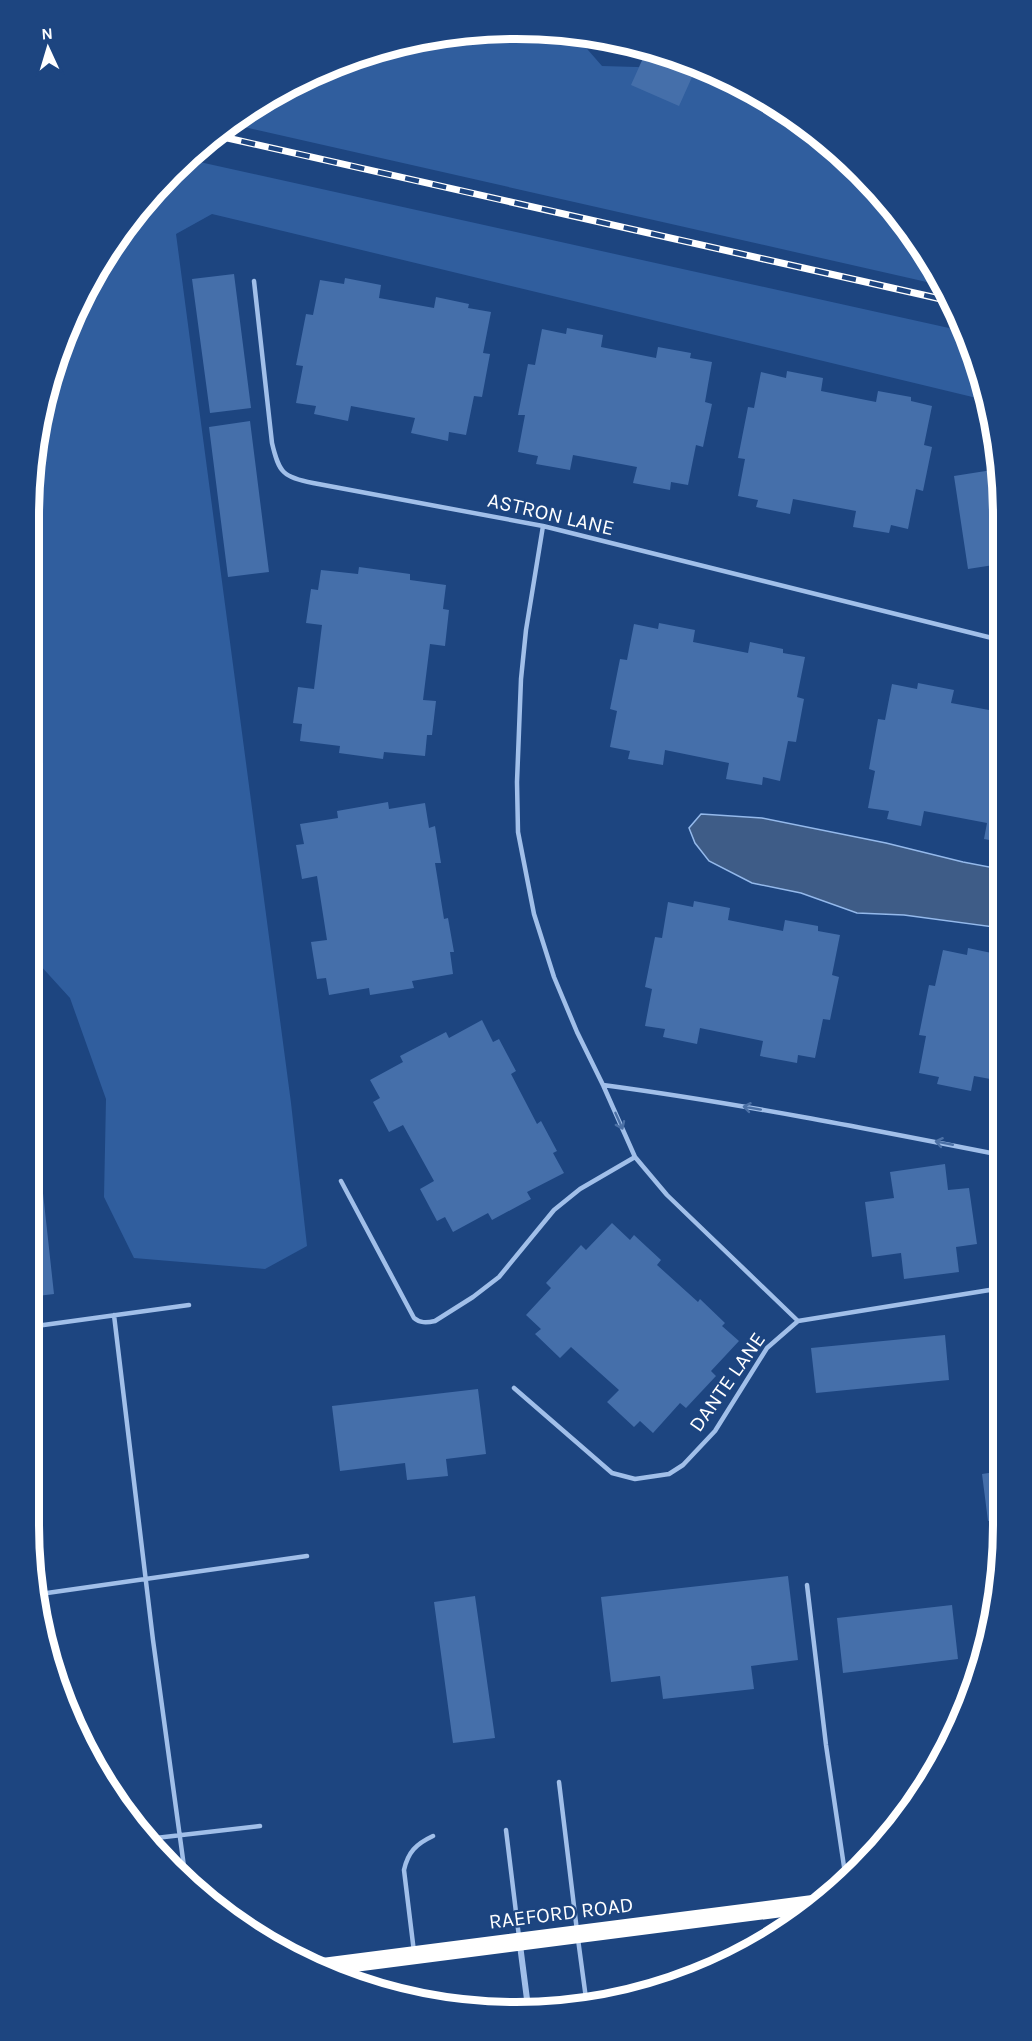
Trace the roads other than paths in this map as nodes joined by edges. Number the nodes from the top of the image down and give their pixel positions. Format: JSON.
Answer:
{"nodes":[{"id":1,"x":254,"y":281,"type":"dead end"},
{"id":2,"x":543,"y":526,"type":"junction"},
{"id":3,"x":993,"y":638,"type":"edge"},
{"id":4,"x":603,"y":1085,"type":"junction"},
{"id":5,"x":993,"y":1153,"type":"edge"},
{"id":6,"x":635,"y":1157,"type":"junction"},
{"id":7,"x":341,"y":1181,"type":"dead end"},
{"id":8,"x":993,"y":1289,"type":"edge"},
{"id":9,"x":189,"y":1305,"type":"dead end"},
{"id":10,"x":114,"y":1315,"type":"junction"},
{"id":11,"x":798,"y":1321,"type":"junction"},
{"id":12,"x":39,"y":1326,"type":"edge"},
{"id":13,"x":514,"y":1388,"type":"dead end"},
{"id":14,"x":307,"y":1556,"type":"dead end"},
{"id":15,"x":146,"y":1580,"type":"junction"},
{"id":16,"x":807,"y":1585,"type":"dead end"},
{"id":17,"x":44,"y":1593,"type":"edge"},
{"id":18,"x":559,"y":1782,"type":"dead end"},
{"id":19,"x":260,"y":1826,"type":"dead end"},
{"id":20,"x":506,"y":1830,"type":"dead end"},
{"id":21,"x":180,"y":1834,"type":"junction"},
{"id":22,"x":433,"y":1836,"type":"dead end"},
{"id":23,"x":155,"y":1838,"type":"edge"},
{"id":24,"x":184,"y":1867,"type":"edge"},
{"id":25,"x":845,"y":1870,"type":"edge"},
{"id":26,"x":803,"y":1905,"type":"edge"},
{"id":27,"x":578,"y":1934,"type":"junction"},
{"id":28,"x":519,"y":1941,"type":"junction"},
{"id":29,"x":414,"y":1955,"type":"junction"},
{"id":30,"x":332,"y":1966,"type":"edge"},
{"id":31,"x":586,"y":1997,"type":"edge"},
{"id":32,"x":527,"y":2002,"type":"edge"}],
"edges":[{"from":1,"to":2,"type":"lane","name":"ASTRON LANE"},
{"from":2,"to":3,"type":"lane","name":"ASTRON LANE"},
{"from":2,"to":4,"type":"lane"},
{"from":5,"to":4,"type":"lane","one_way":true},
{"from":4,"to":6,"type":"lane","one_way":true},
{"from":6,"to":7,"type":"lane"},
{"from":6,"to":11,"type":"lane"},
{"from":8,"to":11,"type":"lane"},
{"from":9,"to":10,"type":"lane"},
{"from":10,"to":12,"type":"lane"},
{"from":10,"to":15,"type":"lane"},
{"from":11,"to":13,"type":"lane","name":"DANTE LANE"},
{"from":14,"to":15,"type":"lane"},
{"from":15,"to":17,"type":"lane"},
{"from":15,"to":21,"type":"lane"},
{"from":16,"to":25,"type":"lane"},
{"from":18,"to":27,"type":"lane"},
{"from":19,"to":21,"type":"lane"},
{"from":20,"to":28,"type":"lane"},
{"from":21,"to":23,"type":"lane"},
{"from":21,"to":24,"type":"lane"},
{"from":22,"to":29,"type":"lane"},
{"from":26,"to":27,"type":"highway","name":"RAEFORD ROAD"},
{"from":27,"to":28,"type":"highway","name":"RAEFORD ROAD"},
{"from":27,"to":31,"type":"lane"},
{"from":28,"to":29,"type":"highway","name":"RAEFORD ROAD"},
{"from":28,"to":32,"type":"street"},
{"from":29,"to":30,"type":"highway","name":"RAEFORD ROAD"}]}
